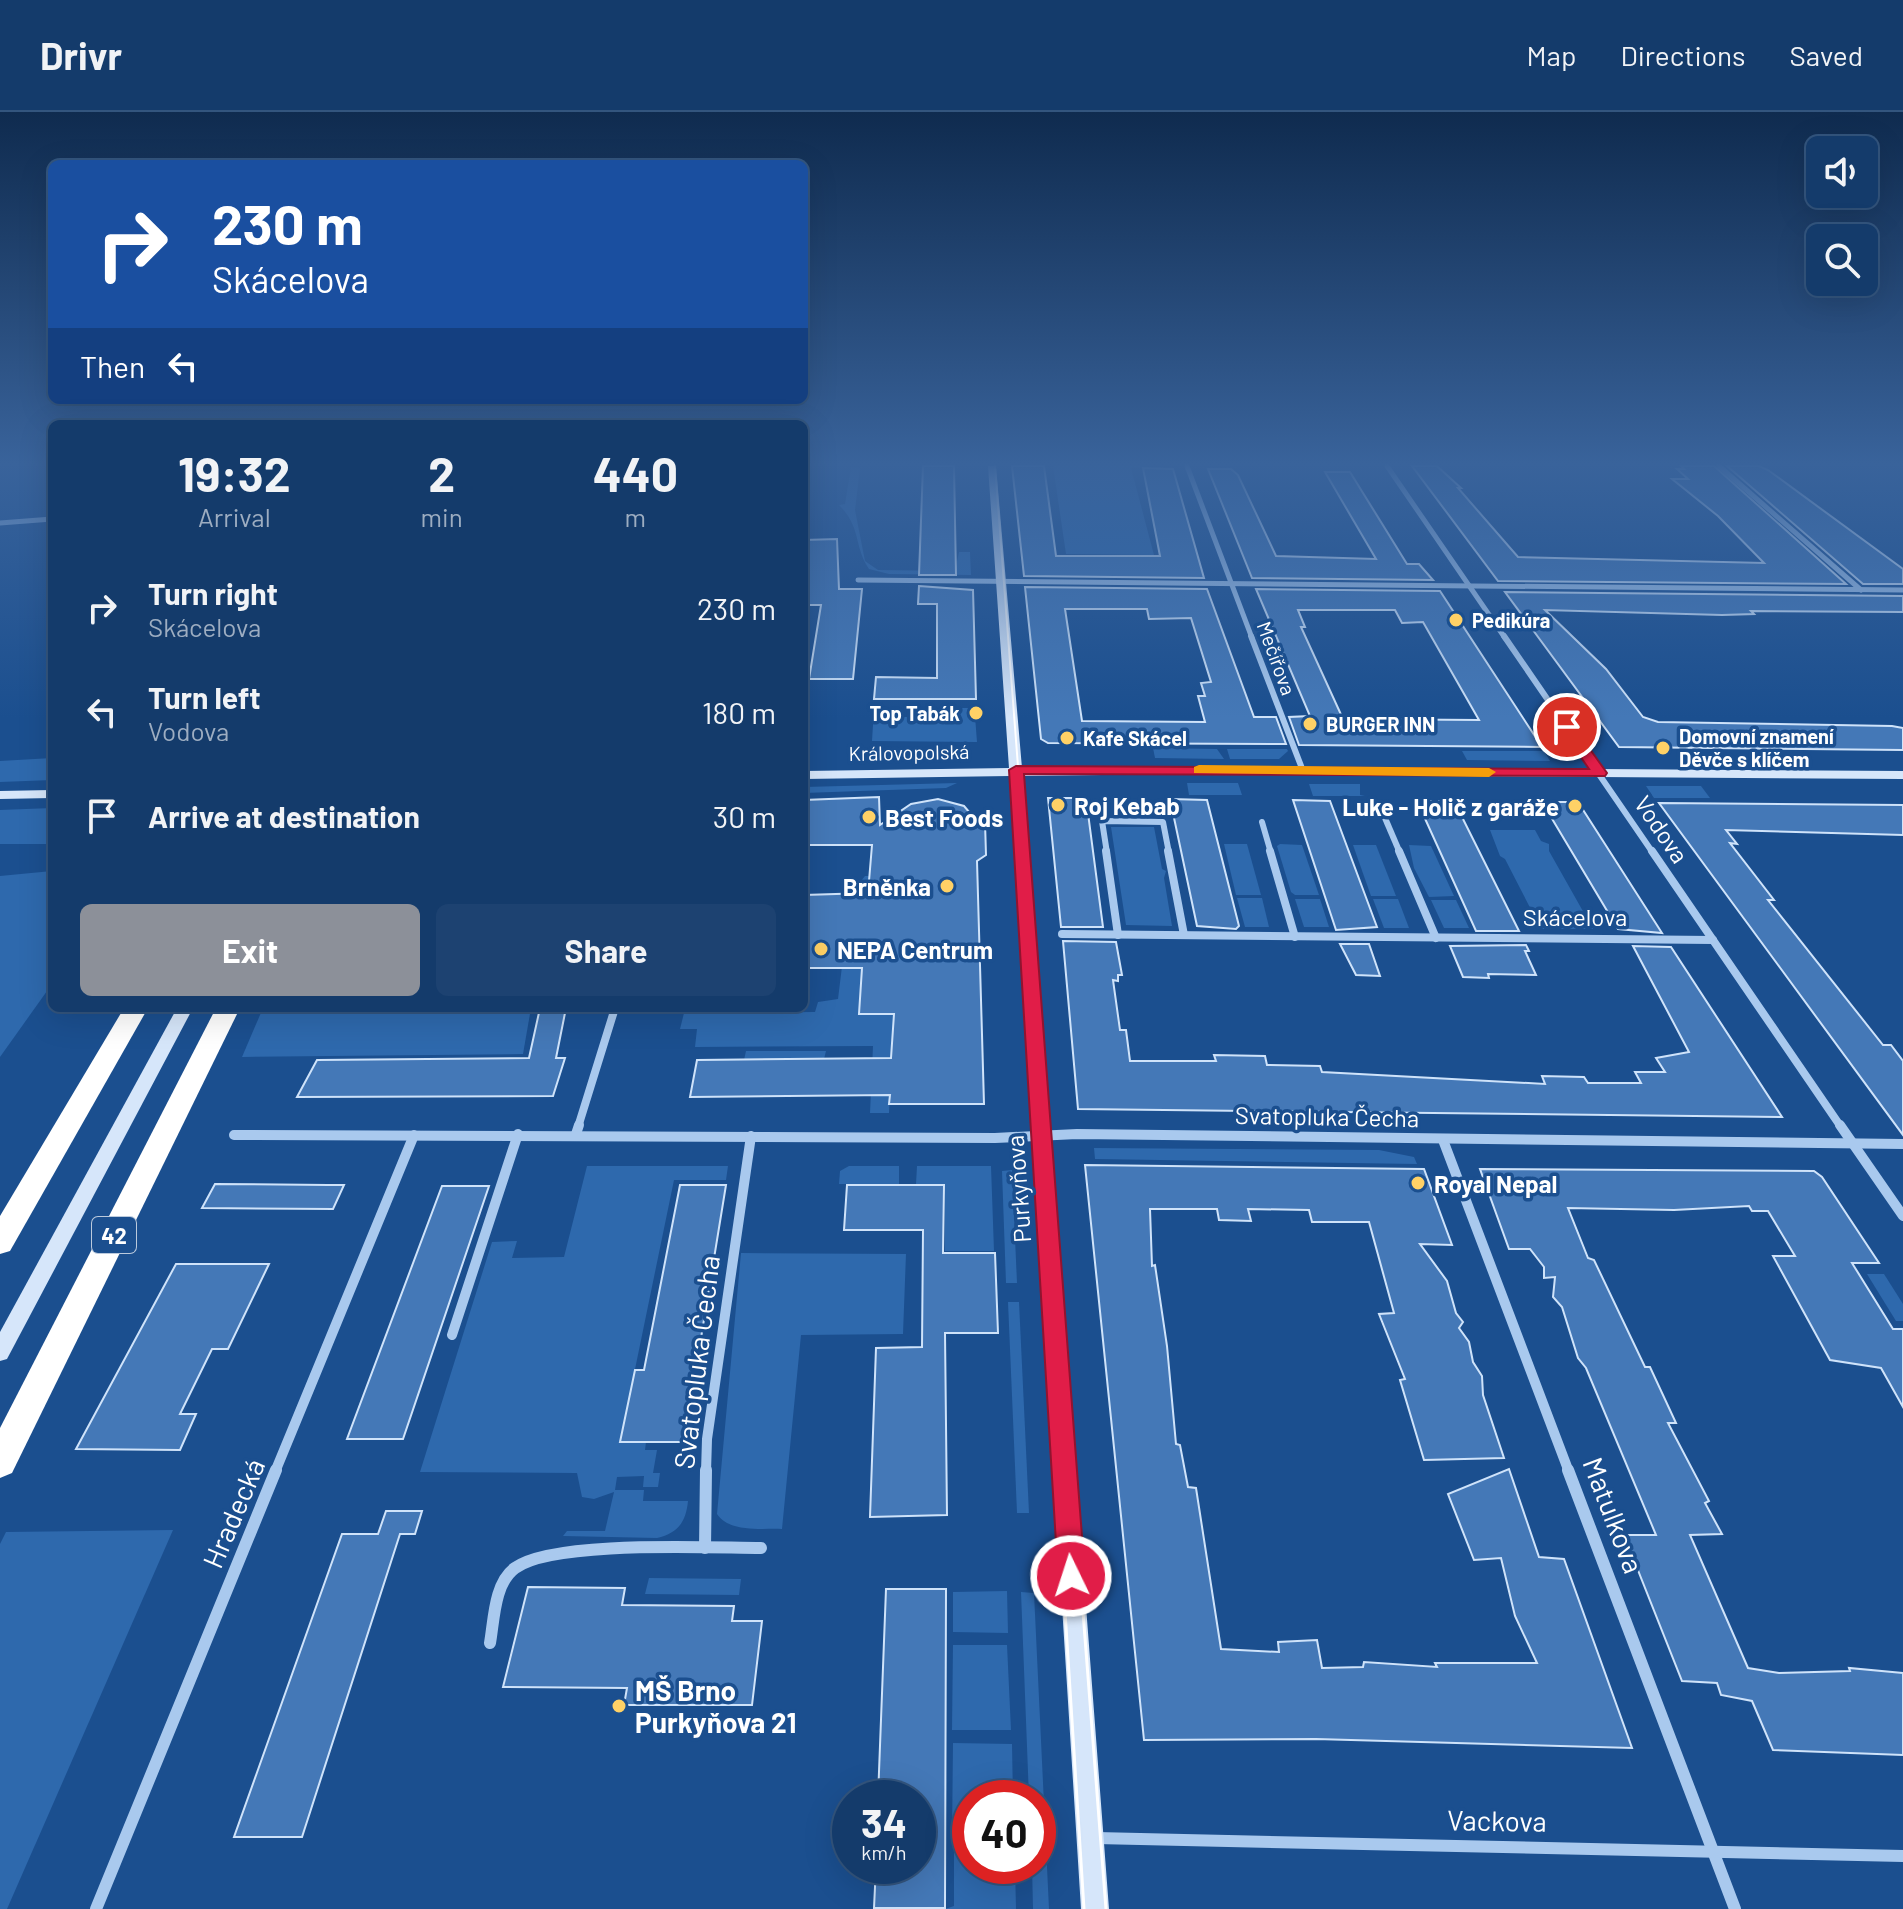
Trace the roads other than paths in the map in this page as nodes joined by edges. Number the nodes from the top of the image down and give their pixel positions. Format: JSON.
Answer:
{"nodes":[{"id":1,"x":999,"y":550,"type":"edge"},
{"id":2,"x":1219,"y":550,"type":"edge"},
{"id":3,"x":1444,"y":550,"type":"edge"},
{"id":4,"x":1815,"y":550,"type":"edge"},
{"id":5,"x":858,"y":580,"type":"dead end"},
{"id":6,"x":1001,"y":582,"type":"junction"},
{"id":7,"x":1232,"y":584,"type":"junction"},
{"id":8,"x":1469,"y":586,"type":"junction"},
{"id":9,"x":1861,"y":590,"type":"junction"},
{"id":10,"x":1903,"y":590,"type":"edge"},
{"id":11,"x":1016,"y":770,"type":"junction"},
{"id":12,"x":1303,"y":771,"type":"junction"},
{"id":13,"x":1600,"y":773,"type":"junction"},
{"id":14,"x":808,"y":775,"type":"edge"},
{"id":15,"x":1903,"y":775,"type":"edge"},
{"id":16,"x":48,"y":794,"type":"edge"},
{"id":17,"x":0,"y":795,"type":"edge"},
{"id":18,"x":1385,"y":818,"type":"dead end"},
{"id":19,"x":1262,"y":822,"type":"dead end"},
{"id":20,"x":1062,"y":934,"type":"dead end"},
{"id":21,"x":1118,"y":935,"type":"junction"},
{"id":22,"x":1184,"y":935,"type":"junction"},
{"id":23,"x":1295,"y":937,"type":"junction"},
{"id":24,"x":1436,"y":938,"type":"junction"},
{"id":25,"x":1713,"y":940,"type":"junction"},
{"id":26,"x":134,"y":1012,"type":"edge"},
{"id":27,"x":183,"y":1012,"type":"edge"},
{"id":28,"x":226,"y":1012,"type":"edge"},
{"id":29,"x":614,"y":1012,"type":"edge"},
{"id":30,"x":518,"y":1134,"type":"junction"},
{"id":31,"x":576,"y":1134,"type":"junction"},
{"id":32,"x":234,"y":1135,"type":"dead end"},
{"id":33,"x":414,"y":1135,"type":"junction"},
{"id":34,"x":751,"y":1136,"type":"junction"},
{"id":35,"x":1041,"y":1137,"type":"junction"},
{"id":36,"x":1443,"y":1140,"type":"junction"},
{"id":37,"x":1853,"y":1144,"type":"junction"},
{"id":38,"x":1903,"y":1144,"type":"edge"},
{"id":39,"x":1903,"y":1216,"type":"edge"},
{"id":40,"x":0,"y":1242,"type":"edge"},
{"id":41,"x":452,"y":1335,"type":"dead end"},
{"id":42,"x":0,"y":1352,"type":"edge"},
{"id":43,"x":0,"y":1462,"type":"edge"},
{"id":44,"x":705,"y":1548,"type":"junction"},
{"id":45,"x":761,"y":1548,"type":"dead end"},
{"id":46,"x":490,"y":1643,"type":"dead end"},
{"id":47,"x":1090,"y":1838,"type":"junction"},
{"id":48,"x":1713,"y":1850,"type":"junction"},
{"id":49,"x":1903,"y":1856,"type":"edge"},
{"id":50,"x":96,"y":1909,"type":"edge"},
{"id":51,"x":1095,"y":1909,"type":"edge"},
{"id":52,"x":1735,"y":1909,"type":"edge"}],
"edges":[{"from":1,"to":6,"type":"street","name":"Purkyňova"},
{"from":2,"to":7,"type":"street","name":"Mečířova"},
{"from":3,"to":8,"type":"street","name":"Vodova"},
{"from":4,"to":9,"type":"street"},
{"from":5,"to":6,"type":"street"},
{"from":6,"to":7,"type":"street"},
{"from":6,"to":11,"type":"street","name":"Purkyňova"},
{"from":7,"to":8,"type":"street"},
{"from":7,"to":12,"type":"street","name":"Mečířova"},
{"from":8,"to":9,"type":"street"},
{"from":8,"to":13,"type":"street","name":"Vodova"},
{"from":9,"to":10,"type":"street"},
{"from":11,"to":12,"type":"street"},
{"from":11,"to":14,"type":"street","name":"Královopolská"},
{"from":11,"to":35,"type":"street","name":"Purkyňova"},
{"from":12,"to":13,"type":"street"},
{"from":13,"to":15,"type":"street"},
{"from":13,"to":25,"type":"street","name":"Vodova"},
{"from":16,"to":17,"type":"street"},
{"from":18,"to":24,"type":"street"},
{"from":19,"to":23,"type":"street"},
{"from":20,"to":21,"type":"street","name":"Skácelova"},
{"from":21,"to":22,"type":"street","name":"Skácelova"},
{"from":21,"to":22,"type":"street"},
{"from":22,"to":23,"type":"street","name":"Skácelova"},
{"from":23,"to":24,"type":"street","name":"Skácelova"},
{"from":24,"to":25,"type":"street","name":"Skácelova"},
{"from":25,"to":37,"type":"street","name":"Vodova"},
{"from":26,"to":40,"type":"highway"},
{"from":27,"to":42,"type":"street"},
{"from":28,"to":43,"type":"highway","number":"42"},
{"from":29,"to":31,"type":"street"},
{"from":30,"to":31,"type":"street","name":"Svatopluka Čecha"},
{"from":30,"to":33,"type":"street","name":"Svatopluka Čecha"},
{"from":30,"to":41,"type":"street"},
{"from":31,"to":34,"type":"street","name":"Svatopluka Čecha"},
{"from":32,"to":33,"type":"street","name":"Svatopluka Čecha"},
{"from":33,"to":50,"type":"street","name":"Hradecká"},
{"from":34,"to":35,"type":"street","name":"Svatopluka Čecha"},
{"from":34,"to":44,"type":"street","name":"Svatopluka Čecha"},
{"from":35,"to":36,"type":"street","name":"Svatopluka Čecha"},
{"from":35,"to":47,"type":"street","name":"Purkyňova"},
{"from":36,"to":37,"type":"street","name":"Svatopluka Čecha"},
{"from":36,"to":48,"type":"street","name":"Matulkova"},
{"from":37,"to":38,"type":"street","name":"Svatopluka Čecha"},
{"from":37,"to":39,"type":"street","name":"Vodova"},
{"from":44,"to":45,"type":"street"},
{"from":44,"to":46,"type":"street"},
{"from":47,"to":48,"type":"street","name":"Vackova"},
{"from":47,"to":51,"type":"street","name":"Purkyňova"},
{"from":48,"to":49,"type":"street","name":"Vackova"},
{"from":48,"to":52,"type":"street","name":"Matulkova"}]}
